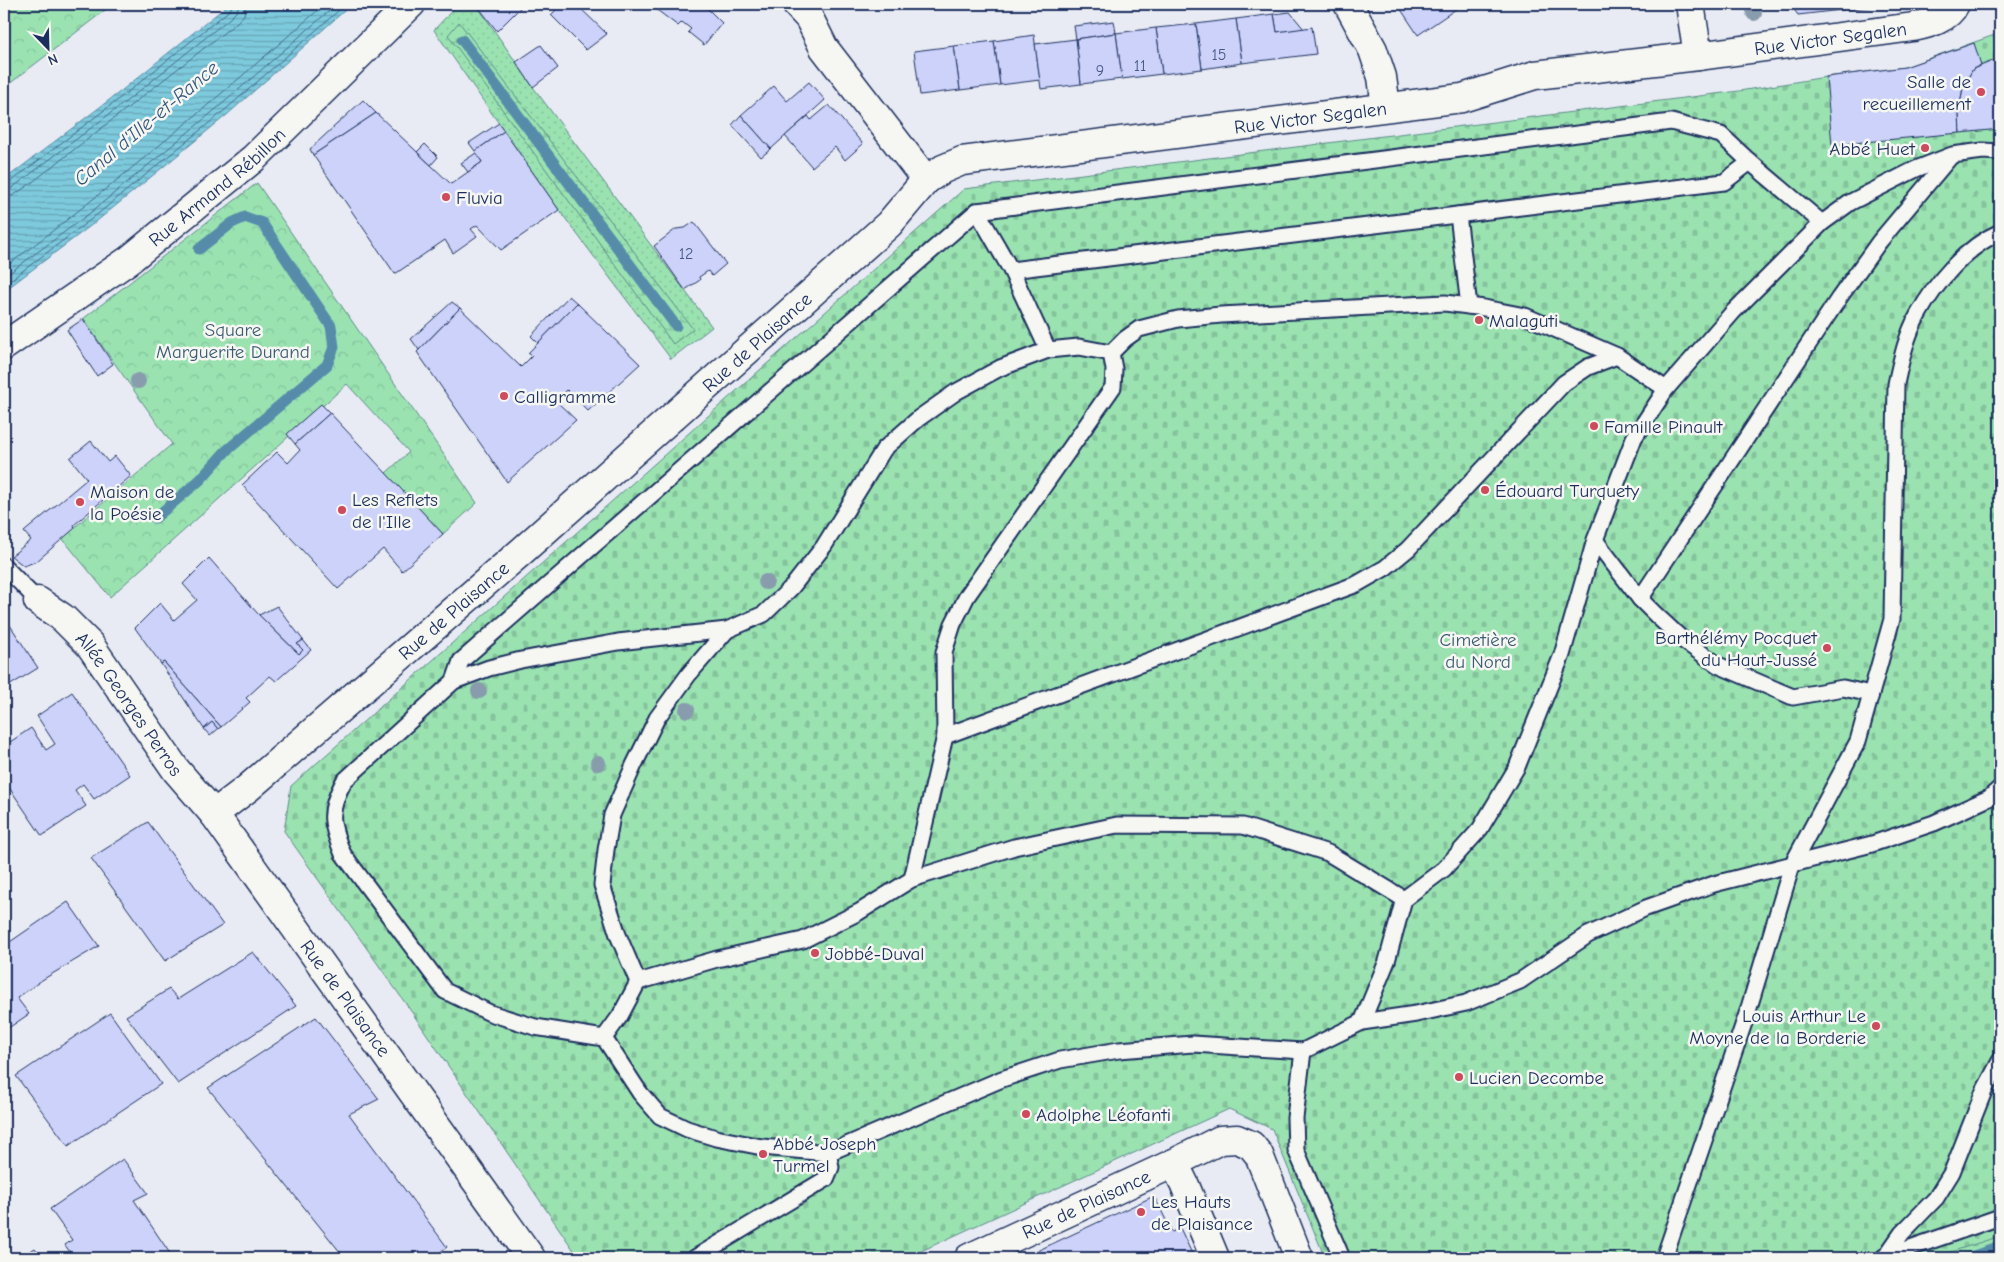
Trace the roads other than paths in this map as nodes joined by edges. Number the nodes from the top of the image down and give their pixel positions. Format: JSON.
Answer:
{"nodes":[{"id":1,"x":411,"y":4,"type":"edge"},
{"id":2,"x":1348,"y":4,"type":"edge"},
{"id":3,"x":1690,"y":4,"type":"edge"},
{"id":4,"x":1955,"y":4,"type":"edge"},
{"id":5,"x":809,"y":9,"type":"edge"},
{"id":6,"x":1698,"y":56,"type":"junction"},
{"id":7,"x":1386,"y":107,"type":"junction"},
{"id":8,"x":2000,"y":152,"type":"edge"},
{"id":9,"x":1952,"y":155,"type":"junction"},
{"id":10,"x":1750,"y":162,"type":"junction"},
{"id":11,"x":926,"y":180,"type":"junction"},
{"id":12,"x":977,"y":211,"type":"junction"},
{"id":13,"x":1458,"y":214,"type":"junction"},
{"id":14,"x":1822,"y":223,"type":"junction"},
{"id":15,"x":2000,"y":232,"type":"edge"},
{"id":16,"x":1011,"y":270,"type":"junction"},
{"id":17,"x":1469,"y":306,"type":"junction"},
{"id":18,"x":4,"y":346,"type":"edge"},
{"id":19,"x":1048,"y":350,"type":"junction"},
{"id":20,"x":1111,"y":353,"type":"junction"},
{"id":21,"x":1617,"y":356,"type":"junction"},
{"id":22,"x":1666,"y":389,"type":"junction"},
{"id":23,"x":1595,"y":540,"type":"junction"},
{"id":24,"x":4,"y":566,"type":"edge"},
{"id":25,"x":1640,"y":599,"type":"junction"},
{"id":26,"x":38,"y":601,"type":"joint"},
{"id":27,"x":727,"y":630,"type":"junction"},
{"id":28,"x":454,"y":681,"type":"junction"},
{"id":29,"x":1871,"y":694,"type":"junction"},
{"id":30,"x":945,"y":736,"type":"junction"},
{"id":31,"x":2000,"y":788,"type":"edge"},
{"id":32,"x":214,"y":814,"type":"junction"},
{"id":33,"x":1792,"y":865,"type":"junction"},
{"id":34,"x":912,"y":879,"type":"junction"},
{"id":35,"x":1404,"y":899,"type":"junction"},
{"id":36,"x":638,"y":982,"type":"junction"},
{"id":37,"x":1362,"y":1022,"type":"junction"},
{"id":38,"x":604,"y":1038,"type":"junction"},
{"id":39,"x":1303,"y":1051,"type":"junction"},
{"id":40,"x":2000,"y":1061,"type":"edge"},
{"id":41,"x":828,"y":1153,"type":"junction"},
{"id":42,"x":1174,"y":1163,"type":"junction"},
{"id":43,"x":2000,"y":1217,"type":"edge"},
{"id":44,"x":1883,"y":1257,"type":"edge"},
{"id":45,"x":531,"y":1258,"type":"edge"},
{"id":46,"x":695,"y":1258,"type":"edge"},
{"id":47,"x":970,"y":1258,"type":"edge"},
{"id":48,"x":1215,"y":1258,"type":"edge"},
{"id":49,"x":1298,"y":1258,"type":"edge"},
{"id":50,"x":1342,"y":1258,"type":"edge"},
{"id":51,"x":1664,"y":1258,"type":"edge"}],
"edges":[{"from":1,"to":18,"type":"street","name":"Rue Armand Rébillon"},
{"from":2,"to":7,"type":"street"},
{"from":3,"to":6,"type":"street"},
{"from":4,"to":6,"type":"street","name":"Rue Victor Segalen"},
{"from":5,"to":11,"type":"street"},
{"from":6,"to":7,"type":"street","name":"Rue Victor Segalen"},
{"from":7,"to":11,"type":"street","name":"Rue Victor Segalen"},
{"from":8,"to":9,"type":"lane"},
{"from":9,"to":14,"type":"lane"},
{"from":9,"to":25,"type":"lane"},
{"from":10,"to":12,"type":"lane"},
{"from":10,"to":13,"type":"lane"},
{"from":10,"to":14,"type":"lane"},
{"from":11,"to":32,"type":"street","name":"Rue de Plaisance"},
{"from":12,"to":16,"type":"lane"},
{"from":12,"to":28,"type":"lane"},
{"from":13,"to":16,"type":"lane"},
{"from":13,"to":17,"type":"lane"},
{"from":14,"to":22,"type":"lane"},
{"from":15,"to":29,"type":"lane"},
{"from":16,"to":19,"type":"lane"},
{"from":17,"to":20,"type":"lane"},
{"from":17,"to":21,"type":"lane"},
{"from":19,"to":20,"type":"lane"},
{"from":19,"to":27,"type":"lane"},
{"from":20,"to":30,"type":"lane"},
{"from":21,"to":22,"type":"lane"},
{"from":21,"to":30,"type":"lane"},
{"from":22,"to":23,"type":"lane"},
{"from":23,"to":25,"type":"lane"},
{"from":23,"to":35,"type":"lane"},
{"from":24,"to":26,"type":"lane"},
{"from":25,"to":29,"type":"lane"},
{"from":26,"to":32,"type":"street","name":"Allée Georges Perros"},
{"from":27,"to":28,"type":"lane"},
{"from":27,"to":36,"type":"lane"},
{"from":28,"to":38,"type":"lane"},
{"from":29,"to":33,"type":"lane"},
{"from":30,"to":34,"type":"lane"},
{"from":31,"to":33,"type":"lane"},
{"from":32,"to":45,"type":"street","name":"Rue de Plaisance"},
{"from":33,"to":37,"type":"lane"},
{"from":33,"to":51,"type":"lane"},
{"from":34,"to":35,"type":"lane"},
{"from":34,"to":36,"type":"lane"},
{"from":35,"to":37,"type":"lane"},
{"from":36,"to":38,"type":"lane"},
{"from":37,"to":39,"type":"lane"},
{"from":38,"to":41,"type":"lane"},
{"from":39,"to":41,"type":"lane"},
{"from":39,"to":50,"type":"lane"},
{"from":40,"to":44,"type":"lane"},
{"from":41,"to":46,"type":"lane"},
{"from":42,"to":47,"type":"street","name":"Rue de Plaisance"},
{"from":42,"to":48,"type":"street"},
{"from":42,"to":49,"type":"street","name":"Rue de Plaisance"},
{"from":43,"to":44,"type":"lane"}]}
